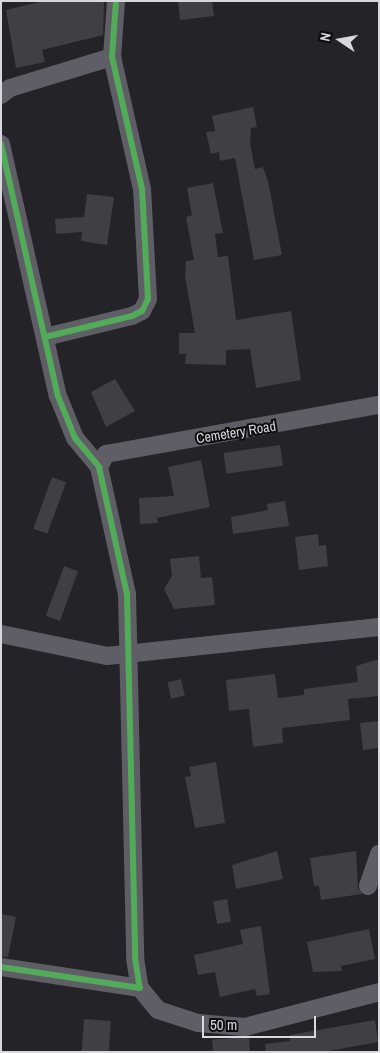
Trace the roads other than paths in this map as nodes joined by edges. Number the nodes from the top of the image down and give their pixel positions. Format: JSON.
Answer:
{"nodes":[{"id":1,"x":116,"y":1,"type":"edge"},
{"id":2,"x":112,"y":57,"type":"junction"},
{"id":3,"x":1,"y":96,"type":"edge"},
{"id":4,"x":1,"y":144,"type":"edge"},
{"id":5,"x":45,"y":337,"type":"junction"},
{"id":6,"x":379,"y":405,"type":"edge"},
{"id":7,"x":99,"y":467,"type":"junction"},
{"id":8,"x":379,"y":627,"type":"edge"},
{"id":9,"x":1,"y":634,"type":"edge"},
{"id":10,"x":129,"y":654,"type":"junction"},
{"id":11,"x":379,"y":854,"type":"edge"},
{"id":12,"x":368,"y":886,"type":"dead end"},
{"id":13,"x":1,"y":967,"type":"edge"},
{"id":14,"x":140,"y":988,"type":"junction"},
{"id":15,"x":379,"y":992,"type":"edge"}],
"edges":[{"from":1,"to":2,"type":"street"},
{"from":2,"to":3,"type":"street"},
{"from":2,"to":5,"type":"street"},
{"from":4,"to":5,"type":"street"},
{"from":5,"to":7,"type":"street"},
{"from":6,"to":7,"type":"street","name":"Cemetery Road"},
{"from":7,"to":10,"type":"street"},
{"from":8,"to":10,"type":"street"},
{"from":9,"to":10,"type":"street"},
{"from":10,"to":14,"type":"street"},
{"from":11,"to":12,"type":"street"},
{"from":13,"to":14,"type":"street"},
{"from":14,"to":15,"type":"street"}]}
